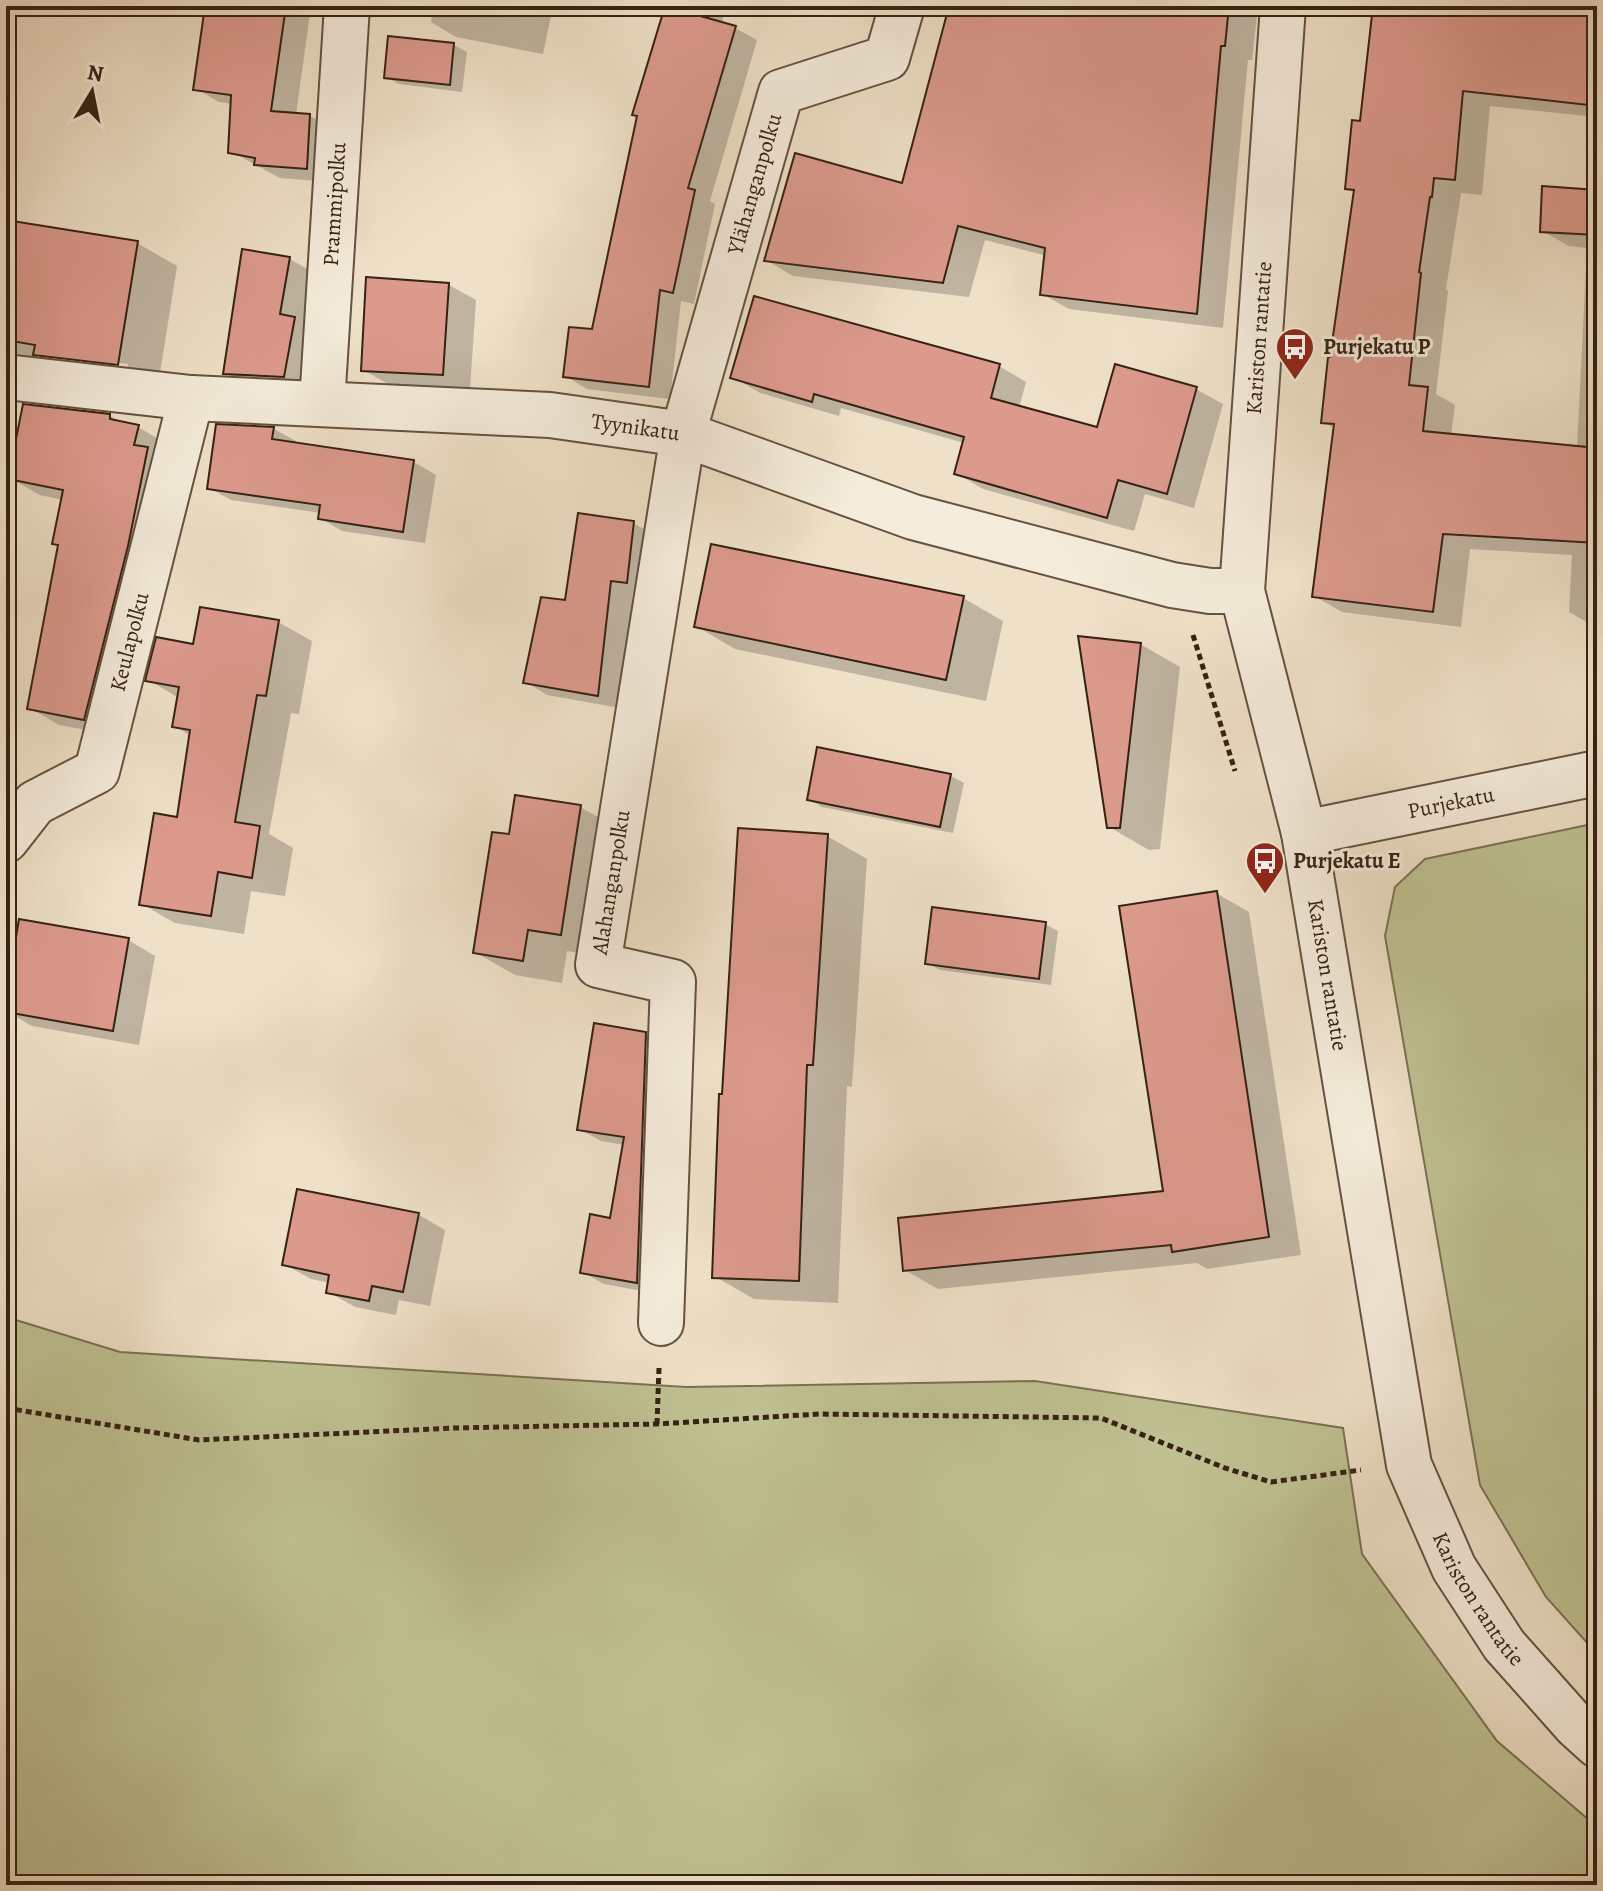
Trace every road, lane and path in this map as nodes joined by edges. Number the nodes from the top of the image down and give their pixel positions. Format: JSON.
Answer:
{"nodes":[{"id":1,"x":347,"y":6,"type":"edge"},
{"id":2,"x":902,"y":6,"type":"edge"},
{"id":3,"x":1283,"y":6,"type":"edge"},
{"id":4,"x":6,"y":377,"type":"edge"},
{"id":5,"x":191,"y":398,"type":"junction"},
{"id":6,"x":322,"y":404,"type":"junction"},
{"id":7,"x":683,"y":434,"type":"junction"},
{"id":8,"x":1242,"y":591,"type":"junction"},
{"id":9,"x":1597,"y":773,"type":"edge"},
{"id":10,"x":1304,"y":833,"type":"junction"},
{"id":11,"x":6,"y":840,"type":"edge"},
{"id":12,"x":661,"y":1323,"type":"dead end"},
{"id":13,"x":6,"y":1408,"type":"edge"},
{"id":14,"x":1366,"y":1469,"type":"dead end"},
{"id":15,"x":1597,"y":1745,"type":"edge"},
{"id":16,"x":1597,"y":1873,"type":"edge"},
{"id":17,"x":1588,"y":1885,"type":"edge"}],
"edges":[{"from":1,"to":6,"type":"street","name":"Prammipolku"},
{"from":2,"to":7,"type":"street","name":"Ylähanganpolku"},
{"from":3,"to":8,"type":"street","name":"Kariston rantatie"},
{"from":4,"to":5,"type":"street","name":"Tyynikatu"},
{"from":5,"to":6,"type":"street","name":"Tyynikatu"},
{"from":5,"to":11,"type":"street","name":"Keulapolku"},
{"from":6,"to":7,"type":"street","name":"Tyynikatu"},
{"from":7,"to":8,"type":"street","name":"Tyynikatu"},
{"from":7,"to":12,"type":"street","name":"Alahanganpolku"},
{"from":8,"to":10,"type":"street","name":"Kariston rantatie"},
{"from":9,"to":10,"type":"street","name":"Purjekatu"},
{"from":10,"to":15,"type":"street","name":"Kariston rantatie"},
{"from":13,"to":14,"type":"path"},
{"from":16,"to":17,"type":"path"}]}
